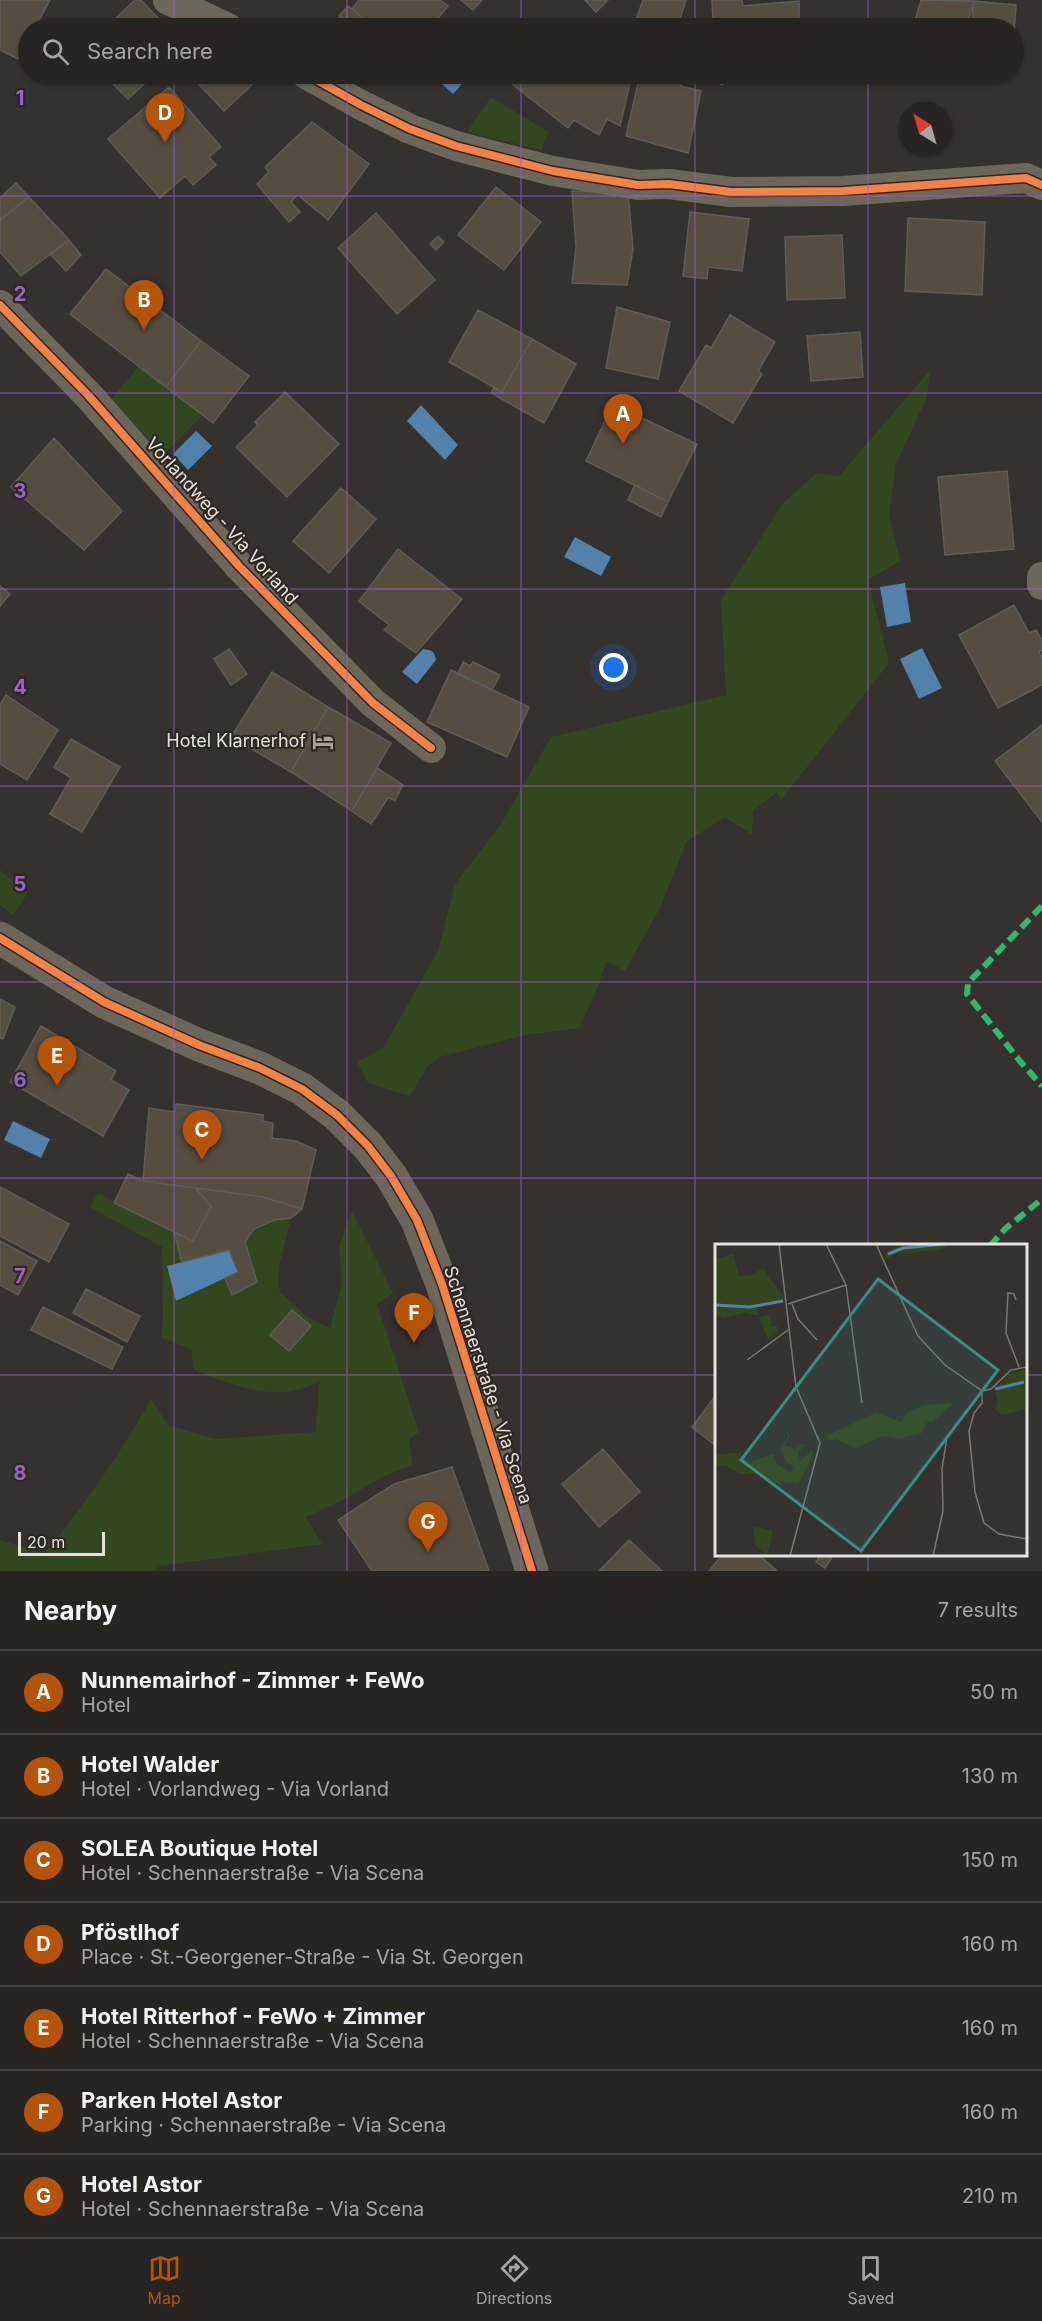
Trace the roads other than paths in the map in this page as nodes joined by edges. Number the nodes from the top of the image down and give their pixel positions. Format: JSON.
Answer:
{"nodes":[{"id":1,"x":168,"y":0,"type":"edge"},
{"id":2,"x":207,"y":18,"type":"edge"},
{"id":3,"x":324,"y":84,"type":"edge"},
{"id":4,"x":1042,"y":185,"type":"edge"},
{"id":5,"x":0,"y":305,"type":"edge"},
{"id":6,"x":1042,"y":577,"type":"edge"},
{"id":7,"x":1042,"y":585,"type":"edge"},
{"id":8,"x":431,"y":748,"type":"dead end"},
{"id":9,"x":0,"y":938,"type":"edge"},
{"id":10,"x":532,"y":1571,"type":"edge"}],
"edges":[{"from":1,"to":2,"type":"street"},
{"from":3,"to":4,"type":"street"},
{"from":5,"to":8,"type":"street","name":"Vorlandweg - Via Vorland"},
{"from":6,"to":7,"type":"street"},
{"from":9,"to":10,"type":"street","name":"Schennaerstraße - Via Scena"}]}
